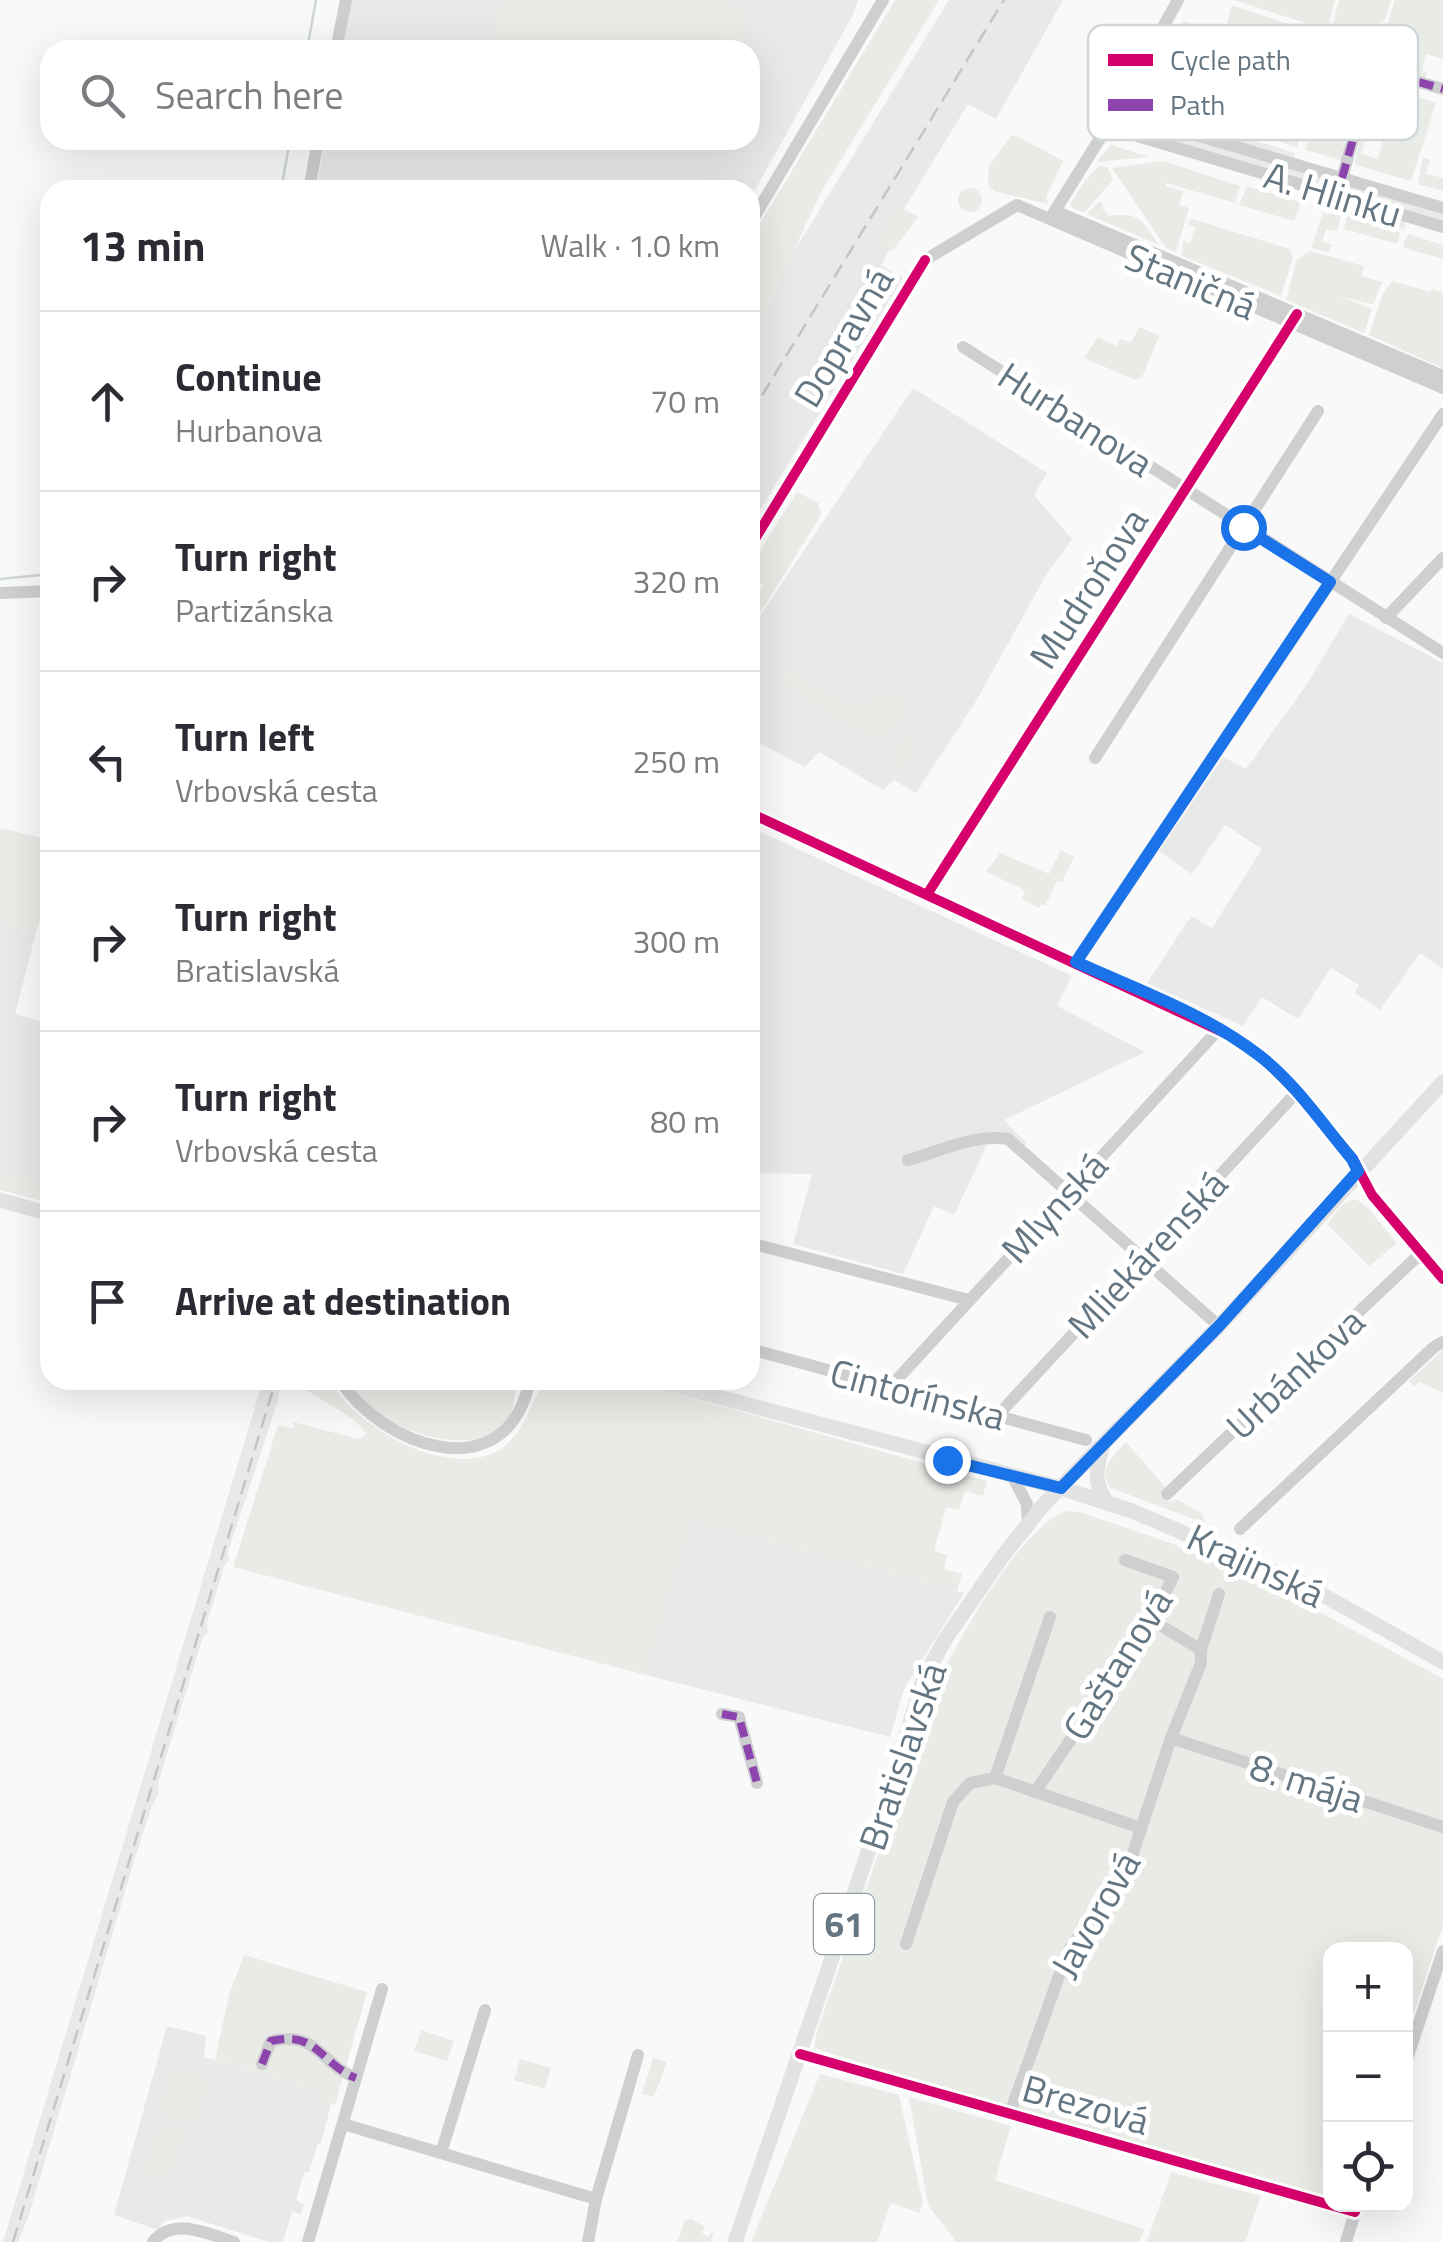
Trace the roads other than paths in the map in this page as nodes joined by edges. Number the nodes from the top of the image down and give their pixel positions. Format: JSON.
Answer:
{"nodes":[{"id":1,"x":346,"y":0,"type":"edge"},
{"id":2,"x":883,"y":0,"type":"edge"},
{"id":3,"x":1178,"y":0,"type":"edge"},
{"id":4,"x":1165,"y":25,"type":"edge"},
{"id":5,"x":338,"y":40,"type":"edge"},
{"id":6,"x":1418,"y":81,"type":"edge"},
{"id":7,"x":1443,"y":89,"type":"edge"},
{"id":8,"x":1099,"y":140,"type":"edge"},
{"id":9,"x":1154,"y":140,"type":"edge"},
{"id":10,"x":1213,"y":140,"type":"edge"},
{"id":11,"x":1354,"y":140,"type":"edge"},
{"id":12,"x":316,"y":150,"type":"edge"},
{"id":13,"x":1342,"y":178,"type":"junction"},
{"id":14,"x":311,"y":180,"type":"edge"},
{"id":15,"x":760,"y":207,"type":"edge"},
{"id":16,"x":1443,"y":208,"type":"edge"},
{"id":17,"x":1052,"y":215,"type":"junction"},
{"id":18,"x":1443,"y":227,"type":"edge"},
{"id":19,"x":1294,"y":319,"type":"junction"},
{"id":20,"x":963,"y":346,"type":"dead end"},
{"id":21,"x":1443,"y":376,"type":"edge"},
{"id":22,"x":1443,"y":388,"type":"edge"},
{"id":23,"x":1318,"y":411,"type":"dead end"},
{"id":24,"x":1443,"y":414,"type":"edge"},
{"id":25,"x":1187,"y":491,"type":"junction"},
{"id":26,"x":1243,"y":527,"type":"junction"},
{"id":27,"x":760,"y":530,"type":"edge"},
{"id":28,"x":1443,"y":558,"type":"edge"},
{"id":29,"x":1330,"y":582,"type":"junction"},
{"id":30,"x":40,"y":591,"type":"edge"},
{"id":31,"x":0,"y":593,"type":"edge"},
{"id":32,"x":1386,"y":618,"type":"junction"},
{"id":33,"x":1443,"y":653,"type":"edge"},
{"id":34,"x":1094,"y":758,"type":"dead end"},
{"id":35,"x":760,"y":817,"type":"edge"},
{"id":36,"x":928,"y":893,"type":"junction"},
{"id":37,"x":1076,"y":962,"type":"junction"},
{"id":38,"x":1220,"y":1028,"type":"junction"},
{"id":39,"x":1443,"y":1082,"type":"edge"},
{"id":40,"x":1297,"y":1092,"type":"junction"},
{"id":41,"x":908,"y":1160,"type":"dead end"},
{"id":42,"x":1358,"y":1171,"type":"junction"},
{"id":43,"x":1070,"y":1190,"type":"junction"},
{"id":44,"x":0,"y":1200,"type":"edge"},
{"id":45,"x":40,"y":1211,"type":"edge"},
{"id":46,"x":760,"y":1246,"type":"edge"},
{"id":47,"x":1422,"y":1252,"type":"junction"},
{"id":48,"x":1143,"y":1257,"type":"junction"},
{"id":49,"x":1443,"y":1279,"type":"edge"},
{"id":50,"x":969,"y":1300,"type":"junction"},
{"id":51,"x":1219,"y":1326,"type":"junction"},
{"id":52,"x":1443,"y":1342,"type":"edge"},
{"id":53,"x":760,"y":1352,"type":"edge"},
{"id":54,"x":890,"y":1387,"type":"junction"},
{"id":55,"x":346,"y":1390,"type":"edge"},
{"id":56,"x":528,"y":1390,"type":"edge"},
{"id":57,"x":692,"y":1390,"type":"edge"},
{"id":58,"x":998,"y":1415,"type":"junction"},
{"id":59,"x":1086,"y":1440,"type":"dead end"},
{"id":60,"x":1103,"y":1444,"type":"junction"},
{"id":61,"x":1013,"y":1477,"type":"junction"},
{"id":62,"x":1061,"y":1488,"type":"junction"},
{"id":63,"x":1167,"y":1494,"type":"dead end"},
{"id":64,"x":1108,"y":1504,"type":"junction"},
{"id":65,"x":1028,"y":1524,"type":"junction"},
{"id":66,"x":1240,"y":1529,"type":"dead end"},
{"id":67,"x":1125,"y":1560,"type":"dead end"},
{"id":68,"x":1219,"y":1594,"type":"dead end"},
{"id":69,"x":1050,"y":1617,"type":"dead end"},
{"id":70,"x":1152,"y":1620,"type":"junction"},
{"id":71,"x":1201,"y":1650,"type":"junction"},
{"id":72,"x":1443,"y":1662,"type":"edge"},
{"id":73,"x":722,"y":1714,"type":"dead end"},
{"id":74,"x":1171,"y":1738,"type":"junction"},
{"id":75,"x":995,"y":1778,"type":"junction"},
{"id":76,"x":757,"y":1783,"type":"dead end"},
{"id":77,"x":1035,"y":1792,"type":"junction"},
{"id":78,"x":1443,"y":1827,"type":"edge"},
{"id":79,"x":1141,"y":1828,"type":"junction"},
{"id":80,"x":906,"y":1944,"type":"dead end"},
{"id":81,"x":1443,"y":1951,"type":"edge"},
{"id":82,"x":382,"y":1989,"type":"dead end"},
{"id":83,"x":485,"y":2010,"type":"dead end"},
{"id":84,"x":1413,"y":2041,"type":"edge"},
{"id":85,"x":800,"y":2054,"type":"junction"},
{"id":86,"x":638,"y":2055,"type":"dead end"},
{"id":87,"x":262,"y":2064,"type":"dead end"},
{"id":88,"x":356,"y":2078,"type":"junction"},
{"id":89,"x":1010,"y":2113,"type":"junction"},
{"id":90,"x":343,"y":2124,"type":"junction"},
{"id":91,"x":441,"y":2153,"type":"junction"},
{"id":92,"x":596,"y":2199,"type":"junction"},
{"id":93,"x":1323,"y":2199,"type":"edge"},
{"id":94,"x":1355,"y":2212,"type":"edge"},
{"id":95,"x":152,"y":2242,"type":"edge"},
{"id":96,"x":234,"y":2242,"type":"edge"},
{"id":97,"x":308,"y":2242,"type":"edge"},
{"id":98,"x":588,"y":2242,"type":"edge"},
{"id":99,"x":735,"y":2242,"type":"edge"},
{"id":100,"x":1346,"y":2242,"type":"edge"}],
"edges":[{"from":1,"to":5,"type":"street"},
{"from":2,"to":15,"type":"street"},
{"from":3,"to":4,"type":"street"},
{"from":6,"to":7,"type":"street"},
{"from":8,"to":17,"type":"street"},
{"from":9,"to":18,"type":"street","name":"A. Hlinku"},
{"from":10,"to":13,"type":"street","name":"A. Hlinku"},
{"from":11,"to":13,"type":"street","name":"A. Hlinku"},
{"from":12,"to":14,"type":"street"},
{"from":13,"to":16,"type":"street","name":"A. Hlinku"},
{"from":17,"to":19,"type":"street","name":"Staničná"},
{"from":17,"to":27,"type":"street","name":"Dopravná"},
{"from":19,"to":21,"type":"street","name":"Staničná"},
{"from":19,"to":22,"type":"street","name":"Staničná"},
{"from":19,"to":25,"type":"street","name":"Mudroňova"},
{"from":20,"to":25,"type":"street","name":"Hurbanova"},
{"from":23,"to":26,"type":"street"},
{"from":24,"to":29,"type":"street"},
{"from":25,"to":26,"type":"street","name":"Hurbanova"},
{"from":25,"to":36,"type":"street","name":"Mudroňova"},
{"from":26,"to":29,"type":"street","name":"Hurbanova"},
{"from":26,"to":34,"type":"street"},
{"from":28,"to":32,"type":"street"},
{"from":29,"to":32,"type":"street","name":"Hurbanova"},
{"from":29,"to":37,"type":"street"},
{"from":30,"to":31,"type":"street"},
{"from":32,"to":33,"type":"street","name":"Hurbanova"},
{"from":35,"to":36,"type":"street"},
{"from":36,"to":37,"type":"street"},
{"from":37,"to":38,"type":"street"},
{"from":38,"to":40,"type":"street"},
{"from":38,"to":43,"type":"street","name":"Mlynská"},
{"from":39,"to":42,"type":"main road","name":"Bratislavská","number":"61"},
{"from":40,"to":42,"type":"street"},
{"from":40,"to":48,"type":"street","name":"Mliekárenská"},
{"from":41,"to":43,"type":"street"},
{"from":42,"to":47,"type":"street"},
{"from":42,"to":51,"type":"main road","name":"Bratislavská","number":"61"},
{"from":43,"to":48,"type":"street"},
{"from":43,"to":50,"type":"street","name":"Mlynská"},
{"from":44,"to":45,"type":"main road"},
{"from":46,"to":50,"type":"street"},
{"from":47,"to":49,"type":"street"},
{"from":47,"to":63,"type":"street","name":"Urbánkova"},
{"from":48,"to":51,"type":"street"},
{"from":48,"to":58,"type":"street","name":"Mliekárenská"},
{"from":50,"to":54,"type":"street","name":"Mlynská"},
{"from":51,"to":60,"type":"main road","name":"Bratislavská","number":"61"},
{"from":52,"to":66,"type":"street"},
{"from":53,"to":54,"type":"street","name":"Cintorínska"},
{"from":54,"to":58,"type":"street","name":"Cintorínska"},
{"from":55,"to":56,"type":"street"},
{"from":57,"to":61,"type":"main road","name":"Krajinská"},
{"from":58,"to":59,"type":"street","name":"Cintorínska"},
{"from":60,"to":62,"type":"main road","name":"Bratislavská","number":"61"},
{"from":60,"to":64,"type":"main road"},
{"from":61,"to":62,"type":"main road","name":"Krajinská"},
{"from":61,"to":65,"type":"street"},
{"from":62,"to":64,"type":"main road","name":"Krajinská"},
{"from":62,"to":65,"type":"main road","name":"Bratislavská","number":"61"},
{"from":64,"to":72,"type":"main road","name":"Krajinská"},
{"from":65,"to":85,"type":"main road","name":"Bratislavská","number":"61"},
{"from":67,"to":70,"type":"street","name":"Gaštanová"},
{"from":68,"to":71,"type":"street","name":"Javorová"},
{"from":69,"to":75,"type":"street"},
{"from":70,"to":71,"type":"street"},
{"from":70,"to":77,"type":"street","name":"Gaštanová"},
{"from":71,"to":74,"type":"street","name":"Javorová"},
{"from":73,"to":76,"type":"street"},
{"from":74,"to":78,"type":"street","name":"8. mája"},
{"from":74,"to":79,"type":"street","name":"Javorová"},
{"from":75,"to":77,"type":"street","name":"Javorová"},
{"from":75,"to":80,"type":"street","name":"Bratislavská"},
{"from":77,"to":79,"type":"street","name":"Javorová"},
{"from":79,"to":89,"type":"street","name":"Javorová"},
{"from":81,"to":84,"type":"street"},
{"from":82,"to":88,"type":"street"},
{"from":83,"to":91,"type":"street"},
{"from":85,"to":89,"type":"street","name":"Brezová"},
{"from":85,"to":99,"type":"main road","name":"Bratislavská","number":"61"},
{"from":86,"to":92,"type":"street"},
{"from":87,"to":88,"type":"street"},
{"from":88,"to":90,"type":"street"},
{"from":89,"to":93,"type":"street","name":"Brezová"},
{"from":90,"to":91,"type":"street"},
{"from":90,"to":97,"type":"street"},
{"from":91,"to":92,"type":"street"},
{"from":92,"to":98,"type":"street"},
{"from":94,"to":100,"type":"street"},
{"from":95,"to":96,"type":"street"}]}
